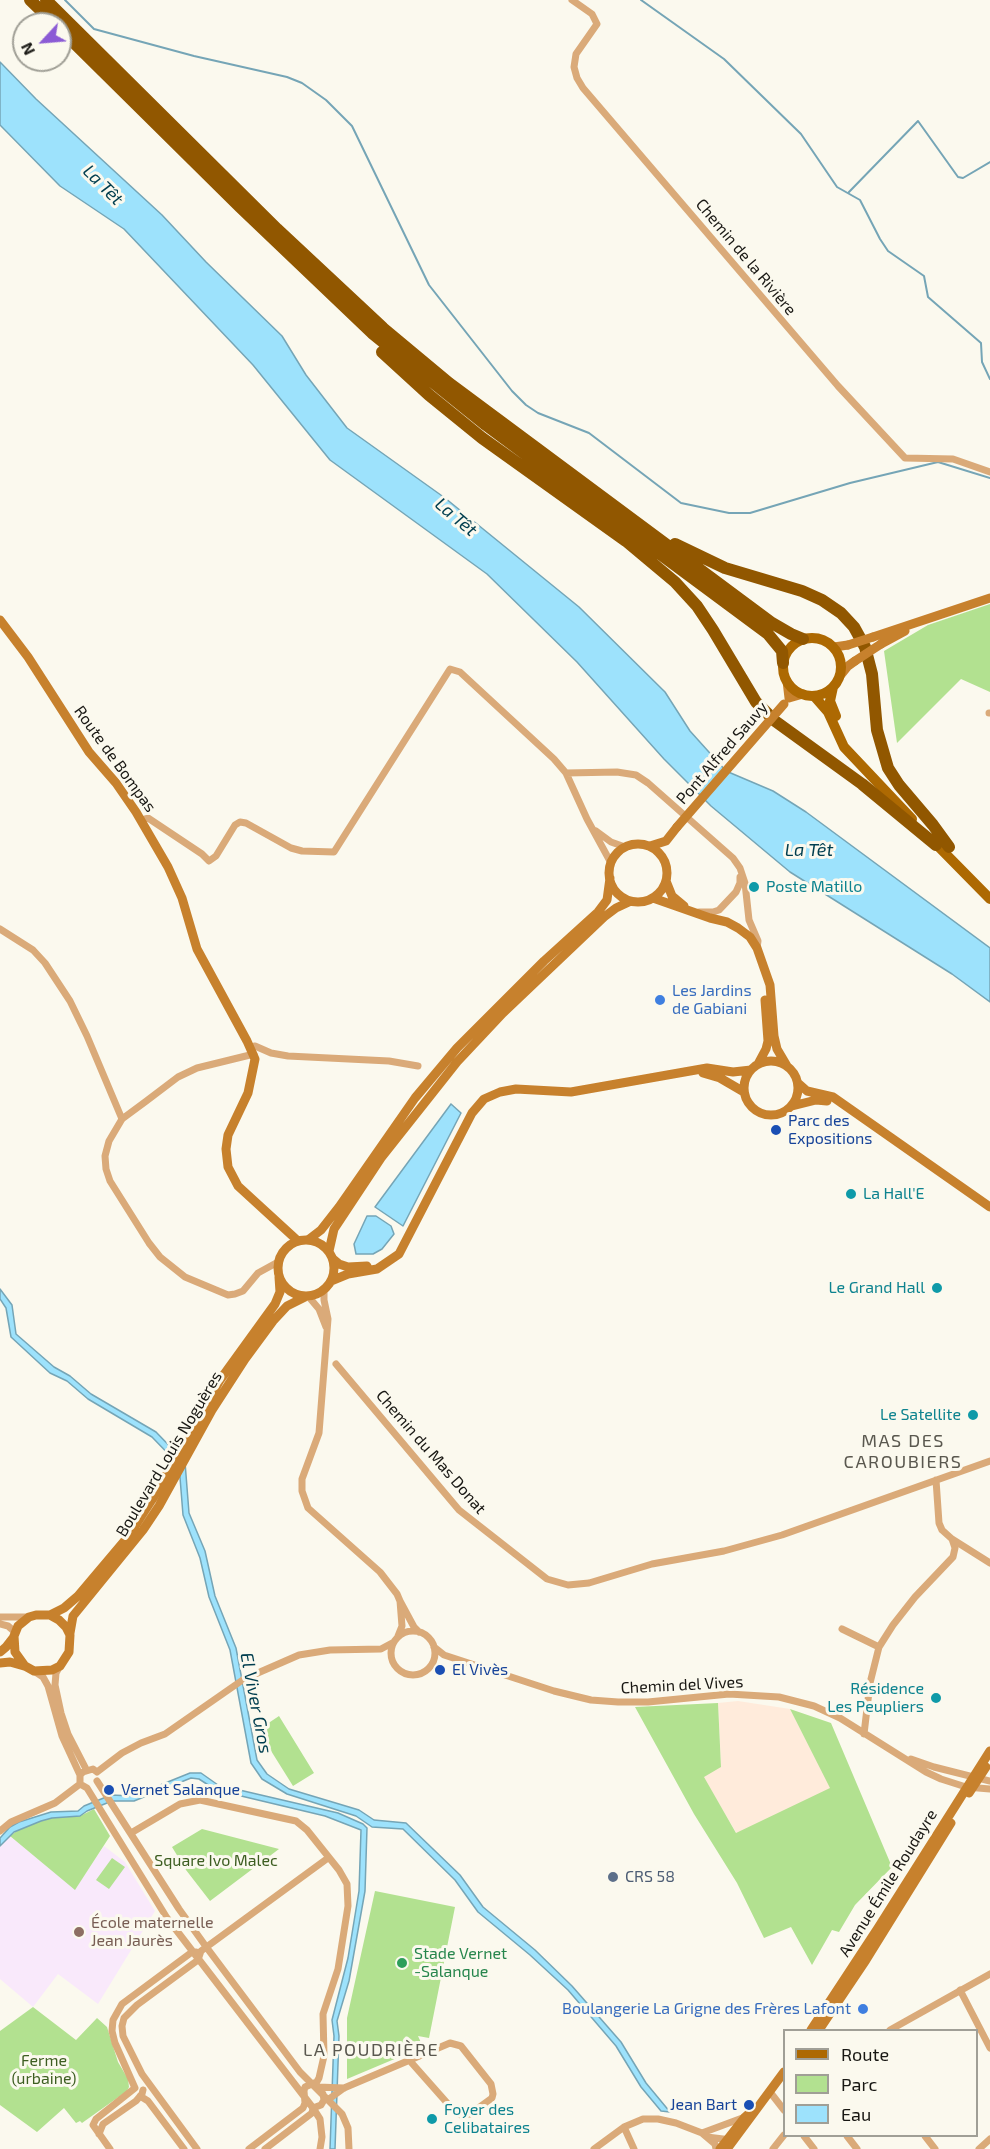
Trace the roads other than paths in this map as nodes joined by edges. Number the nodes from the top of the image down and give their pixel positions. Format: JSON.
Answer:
{"nodes":[{"id":1,"x":30,"y":0,"type":"edge"},
{"id":2,"x":46,"y":0,"type":"edge"},
{"id":3,"x":572,"y":0,"type":"edge"},
{"id":4,"x":42,"y":12,"type":"edge"},
{"id":5,"x":72,"y":41,"type":"edge"},
{"id":6,"x":302,"y":268,"type":"junction"},
{"id":7,"x":990,"y":472,"type":"edge"},
{"id":8,"x":641,"y":523,"type":"junction"},
{"id":9,"x":990,"y":598,"type":"edge"},
{"id":10,"x":933,"y":618,"type":"junction"},
{"id":11,"x":0,"y":620,"type":"edge"},
{"id":12,"x":804,"y":639,"type":"junction"},
{"id":13,"x":834,"y":647,"type":"junction"},
{"id":14,"x":783,"y":663,"type":"junction"},
{"id":15,"x":840,"y":676,"type":"junction"},
{"id":16,"x":787,"y":681,"type":"junction"},
{"id":17,"x":833,"y":687,"type":"junction"},
{"id":18,"x":809,"y":695,"type":"junction"},
{"id":19,"x":786,"y":701,"type":"junction"},
{"id":20,"x":566,"y":773,"type":"junction"},
{"id":21,"x":141,"y":820,"type":"junction"},
{"id":22,"x":593,"y":828,"type":"junction"},
{"id":23,"x":666,"y":841,"type":"junction"},
{"id":24,"x":650,"y":846,"type":"junction"},
{"id":25,"x":943,"y":846,"type":"junction"},
{"id":26,"x":625,"y":847,"type":"junction"},
{"id":27,"x":665,"y":861,"type":"junction"},
{"id":28,"x":611,"y":863,"type":"junction"},
{"id":29,"x":740,"y":868,"type":"junction"},
{"id":30,"x":610,"y":878,"type":"junction"},
{"id":31,"x":666,"y":881,"type":"junction"},
{"id":32,"x":990,"y":891,"type":"edge"},
{"id":33,"x":653,"y":898,"type":"junction"},
{"id":34,"x":990,"y":899,"type":"edge"},
{"id":35,"x":631,"y":901,"type":"junction"},
{"id":36,"x":691,"y":912,"type":"junction"},
{"id":37,"x":0,"y":929,"type":"edge"},
{"id":38,"x":757,"y":948,"type":"junction"},
{"id":39,"x":762,"y":962,"type":"junction"},
{"id":40,"x":253,"y":1053,"type":"junction"},
{"id":41,"x":271,"y":1053,"type":"junction"},
{"id":42,"x":418,"y":1066,"type":"dead end"},
{"id":43,"x":787,"y":1066,"type":"junction"},
{"id":44,"x":754,"y":1067,"type":"junction"},
{"id":45,"x":690,"y":1071,"type":"junction"},
{"id":46,"x":798,"y":1083,"type":"junction"},
{"id":47,"x":744,"y":1092,"type":"junction"},
{"id":48,"x":792,"y":1106,"type":"junction"},
{"id":49,"x":843,"y":1106,"type":"junction"},
{"id":50,"x":122,"y":1119,"type":"junction"},
{"id":51,"x":990,"y":1207,"type":"edge"},
{"id":52,"x":417,"y":1218,"type":"junction"},
{"id":53,"x":280,"y":1225,"type":"junction"},
{"id":54,"x":308,"y":1239,"type":"junction"},
{"id":55,"x":298,"y":1241,"type":"junction"},
{"id":56,"x":285,"y":1248,"type":"junction"},
{"id":57,"x":331,"y":1255,"type":"junction"},
{"id":58,"x":278,"y":1262,"type":"junction"},
{"id":59,"x":265,"y":1270,"type":"junction"},
{"id":60,"x":278,"y":1276,"type":"junction"},
{"id":61,"x":332,"y":1281,"type":"junction"},
{"id":62,"x":324,"y":1290,"type":"junction"},
{"id":63,"x":306,"y":1297,"type":"junction"},
{"id":64,"x":327,"y":1332,"type":"junction"},
{"id":65,"x":336,"y":1364,"type":"dead end"},
{"id":66,"x":187,"y":1446,"type":"junction"},
{"id":67,"x":990,"y":1461,"type":"edge"},
{"id":68,"x":936,"y":1480,"type":"junction"},
{"id":69,"x":156,"y":1502,"type":"junction"},
{"id":70,"x":952,"y":1539,"type":"junction"},
{"id":71,"x":990,"y":1563,"type":"edge"},
{"id":72,"x":400,"y":1601,"type":"junction"},
{"id":73,"x":50,"y":1615,"type":"junction"},
{"id":74,"x":0,"y":1617,"type":"edge"},
{"id":75,"x":28,"y":1617,"type":"junction"},
{"id":76,"x":0,"y":1624,"type":"edge"},
{"id":77,"x":842,"y":1629,"type":"dead end"},
{"id":78,"x":419,"y":1632,"type":"junction"},
{"id":79,"x":15,"y":1634,"type":"junction"},
{"id":80,"x":70,"y":1635,"type":"junction"},
{"id":81,"x":396,"y":1639,"type":"junction"},
{"id":82,"x":434,"y":1647,"type":"junction"},
{"id":83,"x":879,"y":1647,"type":"junction"},
{"id":84,"x":381,"y":1649,"type":"junction"},
{"id":85,"x":0,"y":1652,"type":"edge"},
{"id":86,"x":391,"y":1656,"type":"junction"},
{"id":87,"x":454,"y":1658,"type":"junction"},
{"id":88,"x":0,"y":1663,"type":"edge"},
{"id":89,"x":432,"y":1664,"type":"junction"},
{"id":90,"x":60,"y":1666,"type":"junction"},
{"id":91,"x":29,"y":1668,"type":"junction"},
{"id":92,"x":864,"y":1734,"type":"junction"},
{"id":93,"x":990,"y":1751,"type":"edge"},
{"id":94,"x":903,"y":1756,"type":"junction"},
{"id":95,"x":990,"y":1759,"type":"edge"},
{"id":96,"x":83,"y":1772,"type":"junction"},
{"id":97,"x":97,"y":1772,"type":"junction"},
{"id":98,"x":976,"y":1777,"type":"junction"},
{"id":99,"x":990,"y":1781,"type":"edge"},
{"id":100,"x":100,"y":1785,"type":"junction"},
{"id":101,"x":969,"y":1787,"type":"junction"},
{"id":102,"x":86,"y":1789,"type":"junction"},
{"id":103,"x":990,"y":1789,"type":"edge"},
{"id":104,"x":0,"y":1831,"type":"edge"},
{"id":105,"x":131,"y":1833,"type":"junction"},
{"id":106,"x":328,"y":1858,"type":"junction"},
{"id":107,"x":893,"y":1910,"type":"junction"},
{"id":108,"x":204,"y":1950,"type":"junction"},
{"id":109,"x":192,"y":1952,"type":"junction"},
{"id":110,"x":198,"y":1960,"type":"junction"},
{"id":111,"x":990,"y":1974,"type":"edge"},
{"id":112,"x":960,"y":1990,"type":"junction"},
{"id":113,"x":812,"y":2029,"type":"edge"},
{"id":114,"x":820,"y":2029,"type":"edge"},
{"id":115,"x":893,"y":2029,"type":"edge"},
{"id":116,"x":990,"y":2048,"type":"edge"},
{"id":117,"x":410,"y":2061,"type":"junction"},
{"id":118,"x":783,"y":2073,"type":"edge"},
{"id":119,"x":147,"y":2082,"type":"junction"},
{"id":120,"x":317,"y":2087,"type":"junction"},
{"id":121,"x":135,"y":2088,"type":"junction"},
{"id":122,"x":344,"y":2088,"type":"junction"},
{"id":123,"x":770,"y":2092,"type":"junction"},
{"id":124,"x":142,"y":2093,"type":"junction"},
{"id":125,"x":305,"y":2098,"type":"junction"},
{"id":126,"x":329,"y":2099,"type":"junction"},
{"id":127,"x":760,"y":2103,"type":"junction"},
{"id":128,"x":313,"y":2108,"type":"junction"},
{"id":129,"x":783,"y":2109,"type":"edge"},
{"id":130,"x":745,"y":2117,"type":"junction"},
{"id":131,"x":624,"y":2127,"type":"junction"},
{"id":132,"x":99,"y":2134,"type":"junction"},
{"id":133,"x":707,"y":2134,"type":"junction"},
{"id":134,"x":783,"y":2136,"type":"edge"},
{"id":135,"x":805,"y":2137,"type":"edge"},
{"id":136,"x":848,"y":2137,"type":"edge"},
{"id":137,"x":926,"y":2137,"type":"edge"},
{"id":138,"x":990,"y":2139,"type":"edge"},
{"id":139,"x":730,"y":2141,"type":"edge"},
{"id":140,"x":110,"y":2149,"type":"edge"},
{"id":141,"x":184,"y":2149,"type":"edge"},
{"id":142,"x":197,"y":2149,"type":"edge"},
{"id":143,"x":249,"y":2149,"type":"edge"},
{"id":144,"x":265,"y":2149,"type":"edge"},
{"id":145,"x":320,"y":2149,"type":"edge"},
{"id":146,"x":349,"y":2149,"type":"edge"},
{"id":147,"x":594,"y":2149,"type":"edge"},
{"id":148,"x":634,"y":2149,"type":"edge"},
{"id":149,"x":718,"y":2149,"type":"edge"},
{"id":150,"x":773,"y":2149,"type":"edge"},
{"id":151,"x":814,"y":2149,"type":"edge"},
{"id":152,"x":857,"y":2149,"type":"edge"},
{"id":153,"x":935,"y":2149,"type":"edge"},
{"id":154,"x":979,"y":2149,"type":"edge"}],
"edges":[{"from":1,"to":4,"type":"highway"},
{"from":2,"to":8,"type":"highway"},
{"from":3,"to":7,"type":"street","name":"Chemin de la Rivière"},
{"from":5,"to":6,"type":"highway"},
{"from":6,"to":14,"type":"highway"},
{"from":6,"to":25,"type":"highway"},
{"from":8,"to":12,"type":"highway"},
{"from":8,"to":25,"type":"highway"},
{"from":9,"to":10,"type":"main road"},
{"from":10,"to":13,"type":"main road","bridge":true},
{"from":10,"to":15,"type":"main road","bridge":true},
{"from":11,"to":21,"type":"main road","name":"Route de Bompas"},
{"from":12,"to":13,"type":"main road"},
{"from":12,"to":14,"type":"main road"},
{"from":13,"to":15,"type":"main road"},
{"from":14,"to":16,"type":"main road"},
{"from":15,"to":17,"type":"main road"},
{"from":16,"to":18,"type":"main road"},
{"from":16,"to":19,"type":"main road"},
{"from":17,"to":18,"type":"main road"},
{"from":17,"to":25,"type":"main road"},
{"from":18,"to":19,"type":"main road"},
{"from":18,"to":25,"type":"main road"},
{"from":19,"to":23,"type":"main road","name":"Pont Alfred Sauvy","bridge":true},
{"from":20,"to":21,"type":"street"},
{"from":20,"to":22,"type":"street"},
{"from":20,"to":29,"type":"street"},
{"from":21,"to":40,"type":"main road","name":"Route de Bompas"},
{"from":22,"to":26,"type":"street"},
{"from":22,"to":28,"type":"street"},
{"from":23,"to":24,"type":"main road"},
{"from":23,"to":27,"type":"main road"},
{"from":24,"to":26,"type":"main road"},
{"from":24,"to":27,"type":"main road"},
{"from":25,"to":32,"type":"main road"},
{"from":25,"to":34,"type":"main road"},
{"from":26,"to":28,"type":"main road"},
{"from":27,"to":31,"type":"main road"},
{"from":28,"to":30,"type":"main road"},
{"from":29,"to":36,"type":"street"},
{"from":29,"to":38,"type":"street"},
{"from":30,"to":35,"type":"main road"},
{"from":30,"to":54,"type":"main road"},
{"from":31,"to":33,"type":"main road"},
{"from":31,"to":36,"type":"main road"},
{"from":33,"to":35,"type":"main road"},
{"from":33,"to":36,"type":"main road"},
{"from":35,"to":57,"type":"main road"},
{"from":36,"to":38,"type":"main road"},
{"from":37,"to":50,"type":"street"},
{"from":38,"to":39,"type":"main road"},
{"from":39,"to":43,"type":"main road"},
{"from":39,"to":44,"type":"main road"},
{"from":40,"to":41,"type":"street"},
{"from":40,"to":41,"type":"street"},
{"from":40,"to":50,"type":"street"},
{"from":40,"to":53,"type":"main road"},
{"from":41,"to":42,"type":"street"},
{"from":43,"to":44,"type":"main road"},
{"from":43,"to":46,"type":"main road"},
{"from":44,"to":45,"type":"main road"},
{"from":44,"to":47,"type":"main road"},
{"from":45,"to":47,"type":"main road"},
{"from":45,"to":52,"type":"main road"},
{"from":46,"to":48,"type":"main road"},
{"from":46,"to":49,"type":"main road"},
{"from":47,"to":48,"type":"main road"},
{"from":48,"to":49,"type":"main road"},
{"from":49,"to":51,"type":"main road"},
{"from":50,"to":59,"type":"street"},
{"from":52,"to":57,"type":"main road"},
{"from":52,"to":61,"type":"main road"},
{"from":53,"to":55,"type":"main road"},
{"from":53,"to":56,"type":"main road"},
{"from":54,"to":55,"type":"main road"},
{"from":54,"to":57,"type":"main road"},
{"from":55,"to":56,"type":"main road"},
{"from":56,"to":58,"type":"main road"},
{"from":57,"to":61,"type":"main road"},
{"from":58,"to":59,"type":"street"},
{"from":58,"to":60,"type":"main road"},
{"from":59,"to":60,"type":"street"},
{"from":60,"to":63,"type":"main road"},
{"from":60,"to":66,"type":"main road","name":"Boulevard Louis Noguères"},
{"from":61,"to":62,"type":"main road"},
{"from":62,"to":63,"type":"main road"},
{"from":62,"to":64,"type":"street"},
{"from":63,"to":64,"type":"street"},
{"from":63,"to":66,"type":"main road","name":"Boulevard Louis Noguères"},
{"from":64,"to":72,"type":"street"},
{"from":65,"to":68,"type":"street","name":"Chemin du Mas Donat"},
{"from":66,"to":69,"type":"main road","name":"Boulevard Louis Noguères"},
{"from":67,"to":68,"type":"street","name":"Chemin du Mas Donat"},
{"from":68,"to":70,"type":"street"},
{"from":69,"to":73,"type":"main road","name":"Boulevard Louis Noguères"},
{"from":69,"to":80,"type":"main road","name":"Boulevard Louis Noguères"},
{"from":70,"to":71,"type":"street"},
{"from":70,"to":83,"type":"street"},
{"from":72,"to":78,"type":"street"},
{"from":72,"to":81,"type":"street"},
{"from":73,"to":75,"type":"main road"},
{"from":73,"to":80,"type":"main road"},
{"from":74,"to":75,"type":"street"},
{"from":75,"to":79,"type":"main road"},
{"from":76,"to":79,"type":"street"},
{"from":77,"to":83,"type":"street"},
{"from":78,"to":81,"type":"street"},
{"from":78,"to":82,"type":"street"},
{"from":79,"to":85,"type":"main road"},
{"from":79,"to":91,"type":"main road"},
{"from":80,"to":90,"type":"main road"},
{"from":81,"to":84,"type":"street"},
{"from":81,"to":86,"type":"street"},
{"from":82,"to":87,"type":"street","name":"Chemin del Vives"},
{"from":82,"to":89,"type":"street"},
{"from":83,"to":92,"type":"street"},
{"from":84,"to":86,"type":"street"},
{"from":84,"to":97,"type":"street"},
{"from":86,"to":89,"type":"street"},
{"from":87,"to":89,"type":"street"},
{"from":87,"to":92,"type":"street","name":"Chemin del Vives"},
{"from":88,"to":91,"type":"main road"},
{"from":90,"to":91,"type":"main road"},
{"from":90,"to":96,"type":"street"},
{"from":91,"to":96,"type":"street"},
{"from":92,"to":94,"type":"street","name":"Chemin del Vives"},
{"from":93,"to":98,"type":"main road","name":"Avenue Émile Roudayre"},
{"from":94,"to":98,"type":"street","name":"Chemin del Vives"},
{"from":94,"to":101,"type":"street","name":"Chemin del Vives"},
{"from":95,"to":98,"type":"main road","name":"Avenue Émile Roudayre"},
{"from":96,"to":97,"type":"street"},
{"from":96,"to":102,"type":"street"},
{"from":97,"to":100,"type":"street"},
{"from":98,"to":99,"type":"street","name":"Chemin del Vives"},
{"from":98,"to":101,"type":"main road","name":"Avenue Émile Roudayre"},
{"from":100,"to":102,"type":"street"},
{"from":100,"to":105,"type":"street"},
{"from":101,"to":103,"type":"street","name":"Chemin del Vives"},
{"from":101,"to":107,"type":"main road","name":"Avenue Émile Roudayre"},
{"from":102,"to":104,"type":"street"},
{"from":102,"to":109,"type":"street"},
{"from":105,"to":106,"type":"street"},
{"from":105,"to":108,"type":"street"},
{"from":106,"to":108,"type":"street"},
{"from":106,"to":120,"type":"street"},
{"from":107,"to":113,"type":"main road","name":"Avenue Émile Roudayre"},
{"from":107,"to":114,"type":"main road","name":"Avenue Émile Roudayre"},
{"from":108,"to":109,"type":"street"},
{"from":108,"to":110,"type":"street"},
{"from":108,"to":120,"type":"street"},
{"from":109,"to":110,"type":"street"},
{"from":109,"to":121,"type":"street"},
{"from":110,"to":119,"type":"street"},
{"from":110,"to":125,"type":"street"},
{"from":111,"to":112,"type":"street"},
{"from":112,"to":115,"type":"street"},
{"from":112,"to":116,"type":"street"},
{"from":117,"to":117,"type":"street"},
{"from":117,"to":122,"type":"street"},
{"from":118,"to":123,"type":"main road"},
{"from":119,"to":124,"type":"street"},
{"from":119,"to":142,"type":"street"},
{"from":120,"to":122,"type":"street"},
{"from":120,"to":125,"type":"street"},
{"from":120,"to":126,"type":"street"},
{"from":120,"to":128,"type":"street"},
{"from":121,"to":124,"type":"street"},
{"from":121,"to":132,"type":"street"},
{"from":122,"to":126,"type":"street"},
{"from":123,"to":127,"type":"main road"},
{"from":123,"to":129,"type":"street"},
{"from":124,"to":132,"type":"street"},
{"from":124,"to":141,"type":"street"},
{"from":125,"to":128,"type":"street"},
{"from":125,"to":143,"type":"street"},
{"from":126,"to":146,"type":"street"},
{"from":127,"to":130,"type":"main road"},
{"from":127,"to":139,"type":"main road"},
{"from":128,"to":144,"type":"street"},
{"from":128,"to":145,"type":"street"},
{"from":130,"to":133,"type":"street"},
{"from":130,"to":139,"type":"main road"},
{"from":131,"to":133,"type":"street"},
{"from":131,"to":147,"type":"street"},
{"from":131,"to":148,"type":"street"},
{"from":132,"to":140,"type":"street"},
{"from":133,"to":139,"type":"street"},
{"from":133,"to":149,"type":"street"},
{"from":134,"to":150,"type":"street"},
{"from":135,"to":151,"type":"street"},
{"from":136,"to":152,"type":"street"},
{"from":137,"to":153,"type":"street"},
{"from":138,"to":154,"type":"street"},
{"from":139,"to":149,"type":"main road"}]}
